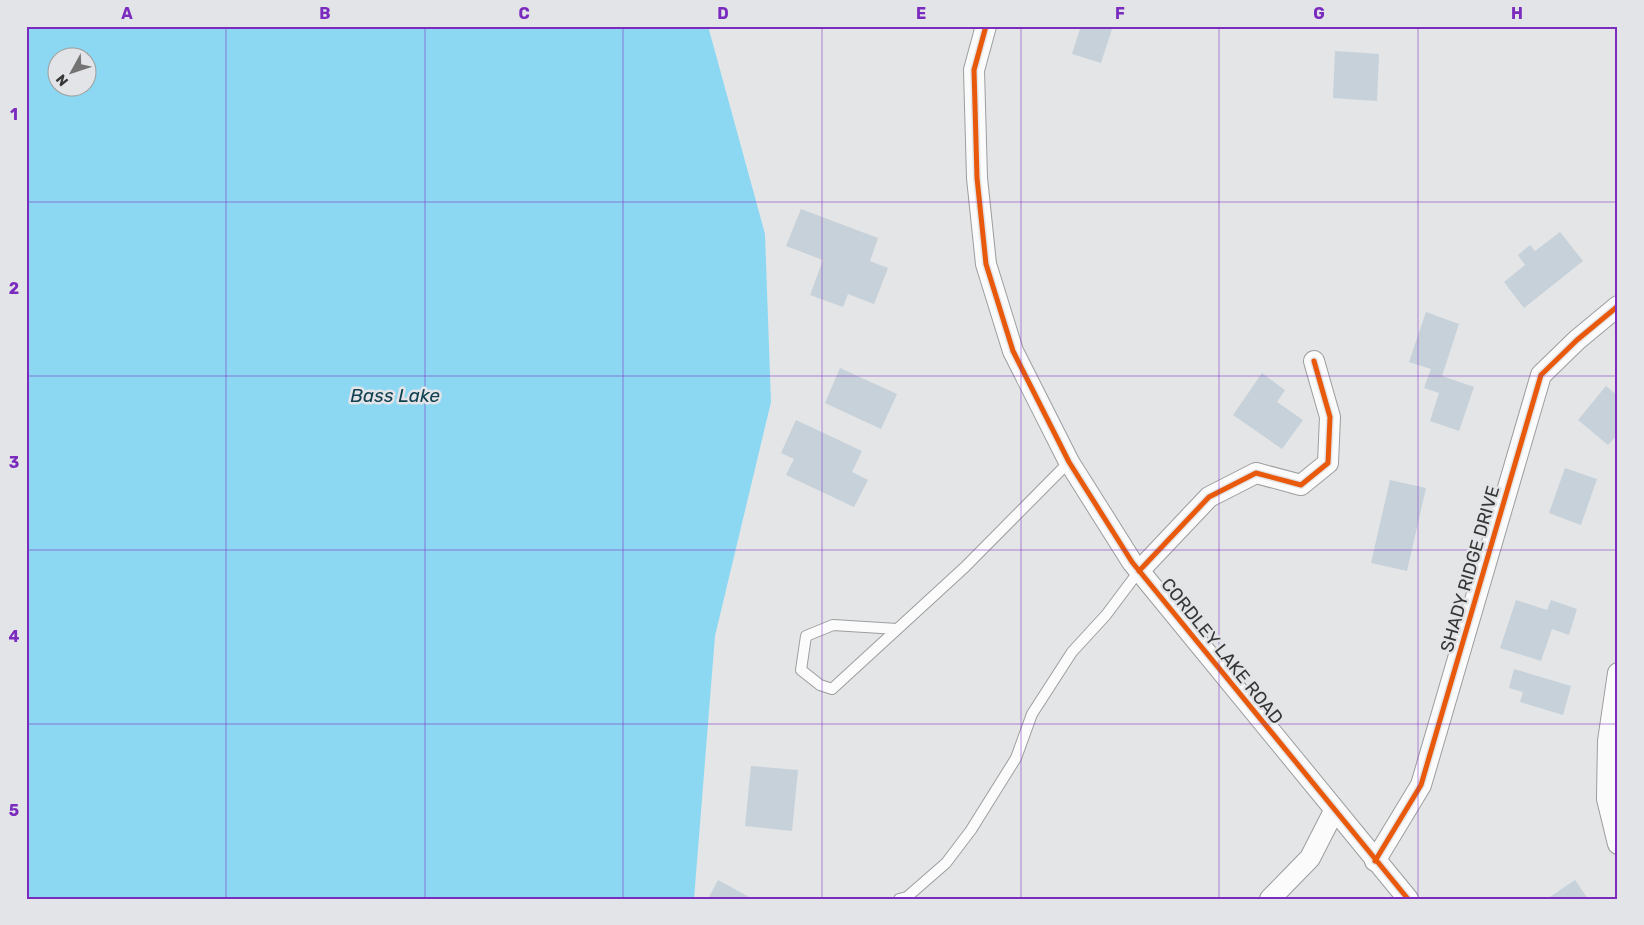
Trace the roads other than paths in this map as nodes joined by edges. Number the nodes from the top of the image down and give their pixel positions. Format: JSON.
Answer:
{"nodes":[{"id":1,"x":986,"y":26,"type":"edge"},
{"id":2,"x":1618,"y":306,"type":"edge"},
{"id":3,"x":1314,"y":361,"type":"dead end"},
{"id":4,"x":1069,"y":462,"type":"junction"},
{"id":5,"x":1139,"y":570,"type":"junction"},
{"id":6,"x":897,"y":629,"type":"junction"},
{"id":7,"x":1618,"y":673,"type":"edge"},
{"id":8,"x":1334,"y":811,"type":"junction"},
{"id":9,"x":1618,"y":844,"type":"edge"},
{"id":10,"x":1375,"y":861,"type":"junction"},
{"id":11,"x":899,"y":899,"type":"edge"},
{"id":12,"x":1270,"y":899,"type":"edge"},
{"id":13,"x":1408,"y":899,"type":"edge"}],
"edges":[{"from":1,"to":4,"type":"street","name":"CORDLEY LAKE ROAD"},
{"from":2,"to":10,"type":"street","name":"SHADY RIDGE DRIVE"},
{"from":3,"to":5,"type":"street"},
{"from":4,"to":5,"type":"street","name":"CORDLEY LAKE ROAD"},
{"from":4,"to":6,"type":"lane"},
{"from":5,"to":8,"type":"street","name":"CORDLEY LAKE ROAD"},
{"from":5,"to":11,"type":"lane"},
{"from":6,"to":6,"type":"lane"},
{"from":7,"to":9,"type":"street"},
{"from":8,"to":10,"type":"street","name":"CORDLEY LAKE ROAD"},
{"from":8,"to":12,"type":"street"},
{"from":10,"to":13,"type":"street","name":"CORDLEY LAKE ROAD"}]}
